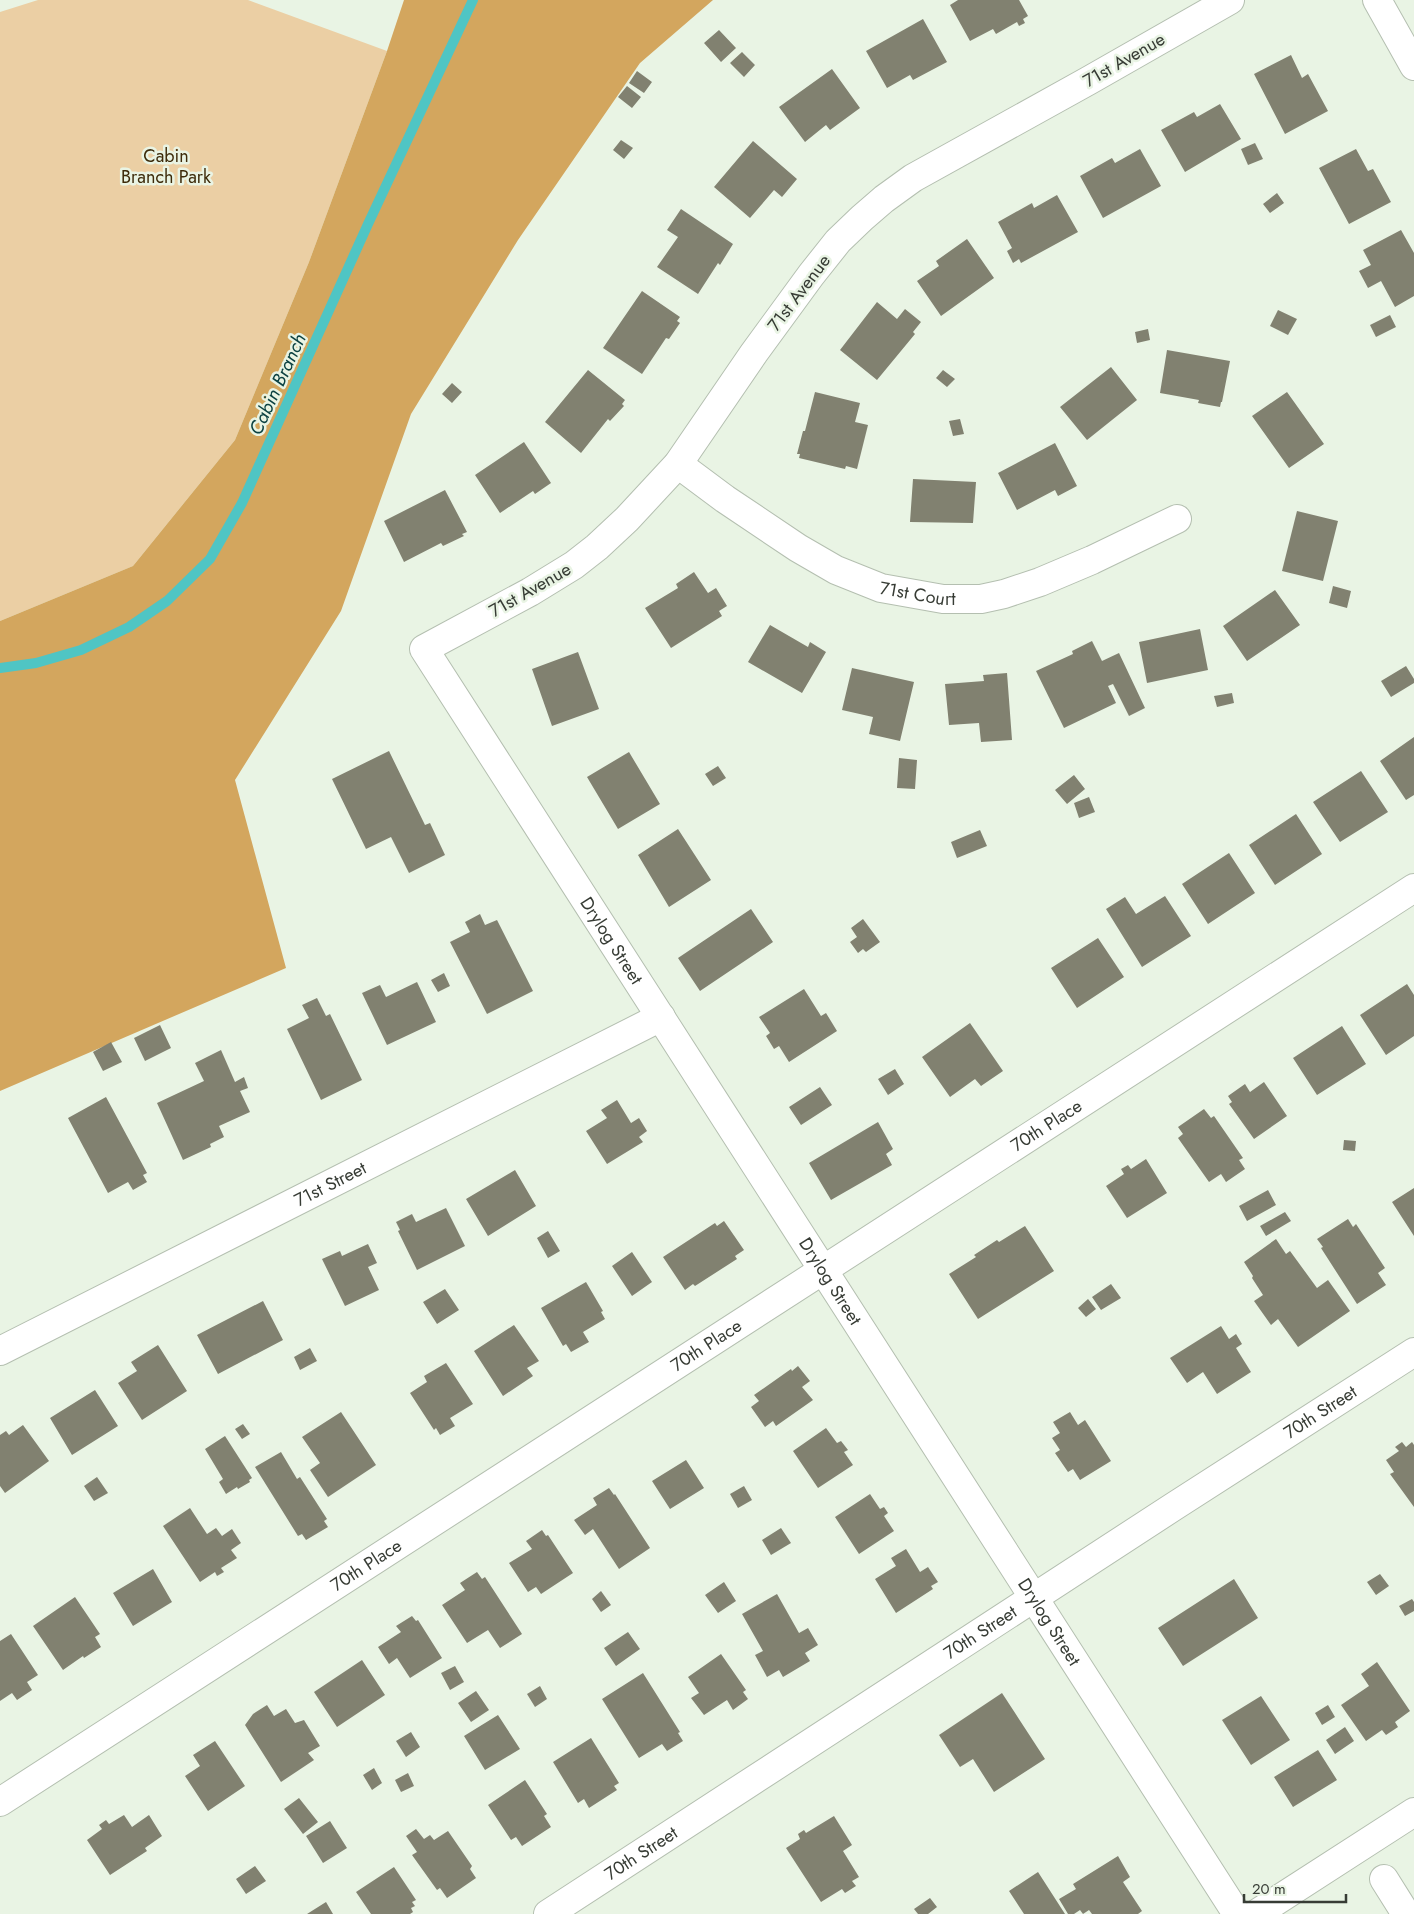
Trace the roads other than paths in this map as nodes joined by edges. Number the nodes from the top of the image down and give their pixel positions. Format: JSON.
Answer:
{"nodes":[{"id":1,"x":1230,"y":0,"type":"edge"},
{"id":2,"x":1376,"y":0,"type":"edge"},
{"id":3,"x":1414,"y":66,"type":"edge"},
{"id":4,"x":678,"y":464,"type":"junction"},
{"id":5,"x":1177,"y":519,"type":"dead end"},
{"id":6,"x":424,"y":648,"type":"joint"},
{"id":7,"x":1414,"y":888,"type":"edge"},
{"id":8,"x":661,"y":1017,"type":"junction"},
{"id":9,"x":823,"y":1270,"type":"junction"},
{"id":10,"x":0,"y":1351,"type":"edge"},
{"id":11,"x":1414,"y":1352,"type":"edge"},
{"id":12,"x":1034,"y":1598,"type":"junction"},
{"id":13,"x":0,"y":1802,"type":"edge"},
{"id":14,"x":1414,"y":1812,"type":"edge"},
{"id":15,"x":1384,"y":1879,"type":"dead end"},
{"id":16,"x":548,"y":1914,"type":"edge"},
{"id":17,"x":1237,"y":1914,"type":"edge"},
{"id":18,"x":1256,"y":1914,"type":"edge"},
{"id":19,"x":1406,"y":1914,"type":"edge"}],
"edges":[{"from":1,"to":4,"type":"street","name":"71st Avenue"},
{"from":2,"to":3,"type":"street"},
{"from":4,"to":5,"type":"street","name":"71st Court"},
{"from":4,"to":6,"type":"street","name":"71st Avenue"},
{"from":6,"to":8,"type":"street","name":"Drylog Street"},
{"from":7,"to":9,"type":"street","name":"70th Place"},
{"from":8,"to":9,"type":"street","name":"Drylog Street"},
{"from":8,"to":10,"type":"street","name":"71st Street"},
{"from":9,"to":12,"type":"street","name":"Drylog Street"},
{"from":9,"to":13,"type":"street","name":"70th Place"},
{"from":11,"to":12,"type":"street","name":"70th Street"},
{"from":12,"to":16,"type":"street","name":"70th Street"},
{"from":12,"to":17,"type":"street","name":"Drylog Street"},
{"from":14,"to":18,"type":"street"},
{"from":15,"to":19,"type":"street"}]}
